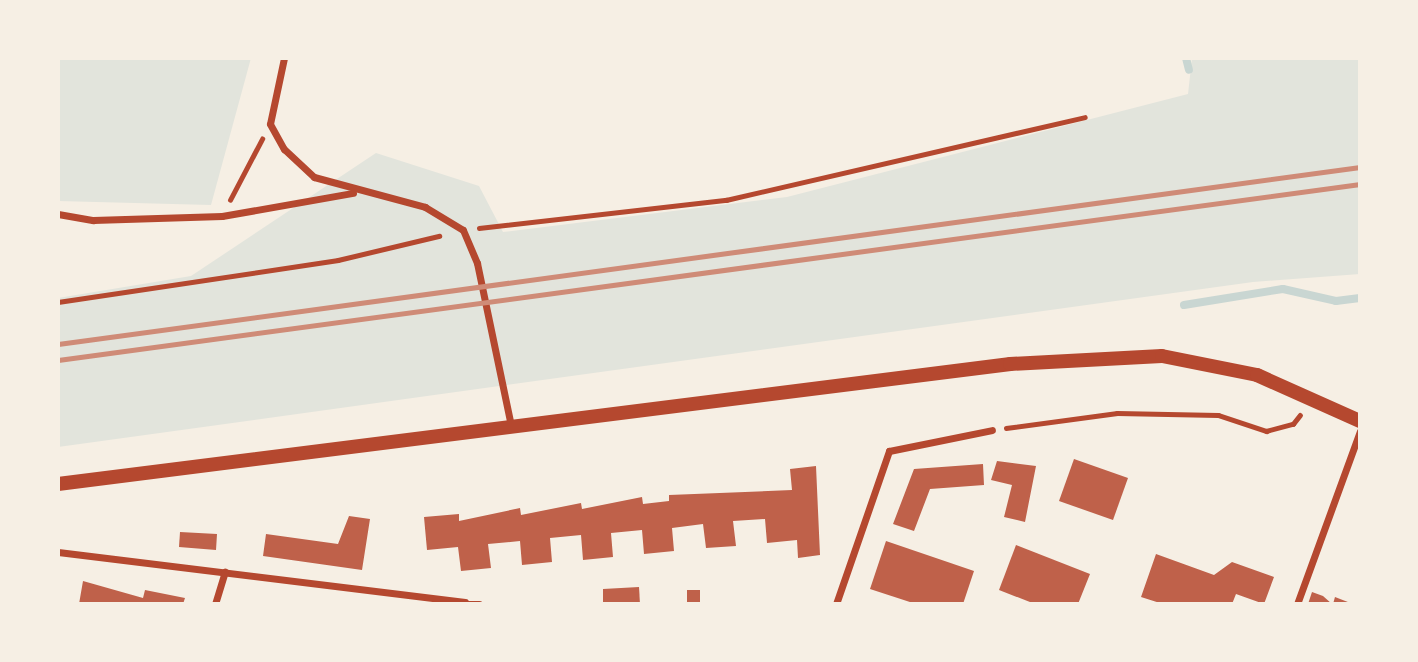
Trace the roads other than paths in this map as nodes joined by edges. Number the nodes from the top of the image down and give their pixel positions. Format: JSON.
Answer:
{"nodes":[{"id":1,"x":284,"y":58,"type":"edge"},
{"id":2,"x":354,"y":192,"type":"junction"},
{"id":3,"x":58,"y":214,"type":"edge"},
{"id":4,"x":1360,"y":421,"type":"edge"},
{"id":5,"x":512,"y":426,"type":"junction"},
{"id":6,"x":992,"y":430,"type":"road end"},
{"id":7,"x":1360,"y":431,"type":"edge"},
{"id":8,"x":58,"y":484,"type":"edge"},
{"id":9,"x":58,"y":552,"type":"edge"},
{"id":10,"x":225,"y":572,"type":"junction"},
{"id":11,"x":465,"y":603,"type":"edge"},
{"id":12,"x":215,"y":604,"type":"edge"},
{"id":13,"x":479,"y":604,"type":"edge"},
{"id":14,"x":836,"y":604,"type":"edge"},
{"id":15,"x":1297,"y":604,"type":"edge"}],
"edges":[{"from":1,"to":2,"type":"street"},
{"from":2,"to":3,"type":"street"},
{"from":2,"to":5,"type":"street"},
{"from":4,"to":5,"type":"main road"},
{"from":5,"to":8,"type":"main road"},
{"from":6,"to":14,"type":"street"},
{"from":7,"to":15,"type":"street"},
{"from":9,"to":10,"type":"street"},
{"from":10,"to":11,"type":"street"},
{"from":10,"to":12,"type":"street"},
{"from":11,"to":13,"type":"street"}]}
